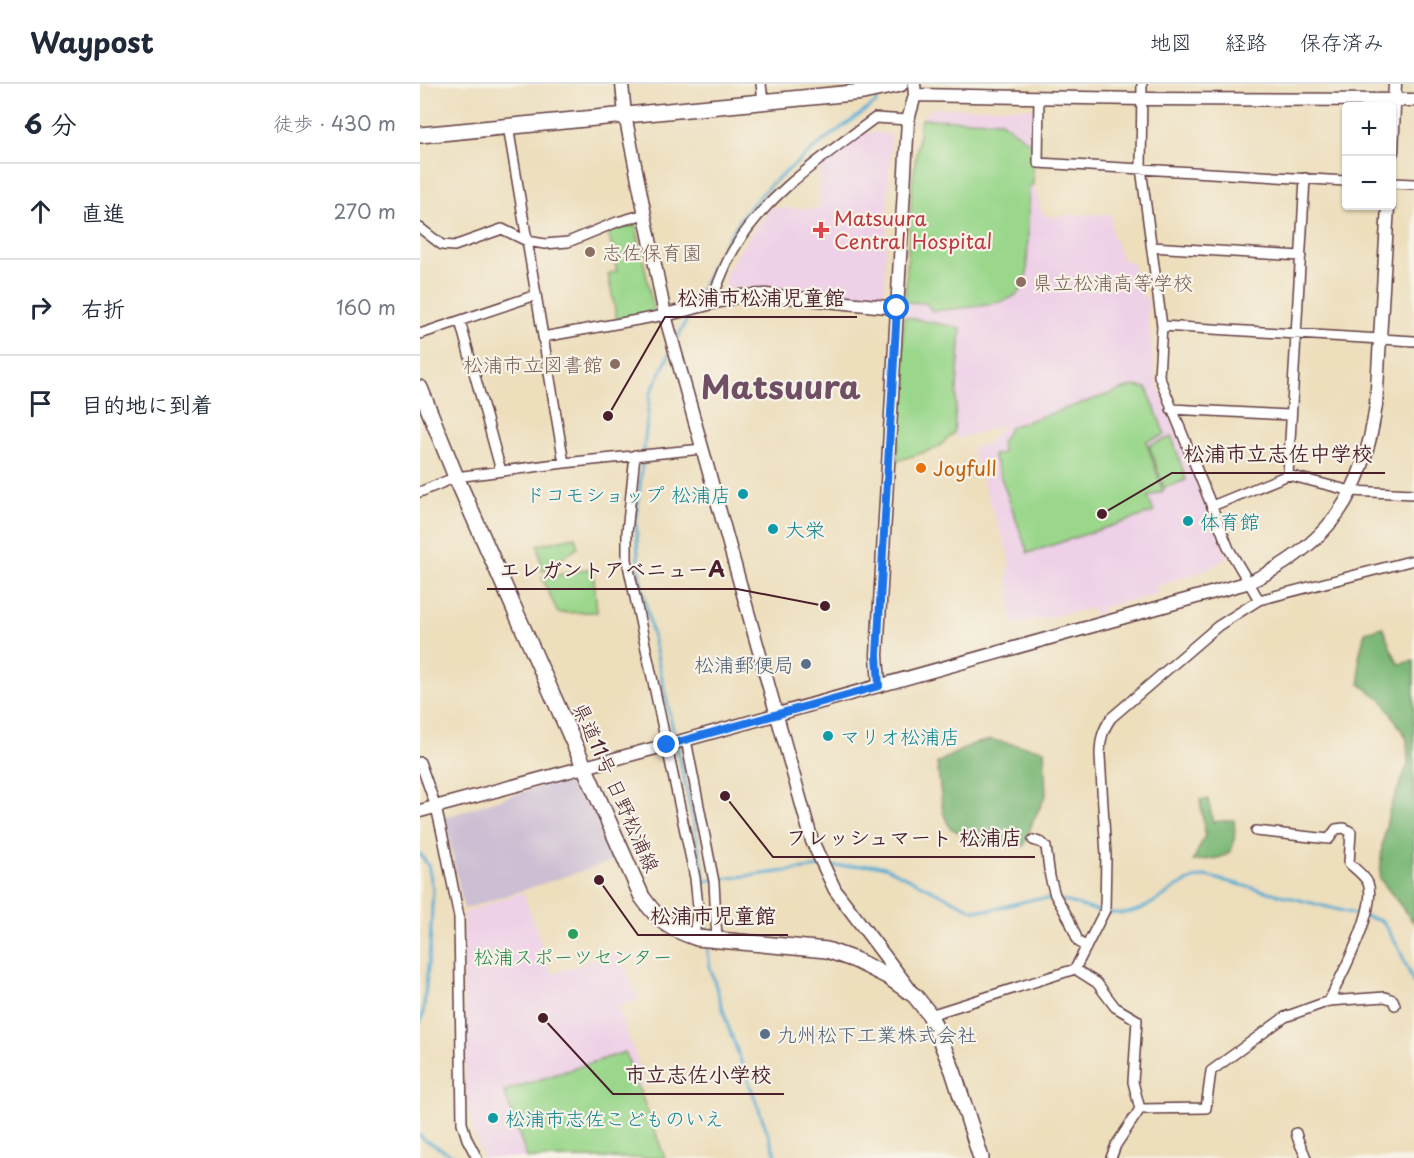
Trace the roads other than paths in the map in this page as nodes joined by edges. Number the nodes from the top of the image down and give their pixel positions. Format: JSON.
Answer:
{"nodes":[{"id":1,"x":622,"y":84,"type":"edge"},
{"id":2,"x":761,"y":84,"type":"edge"},
{"id":3,"x":898,"y":84,"type":"edge"},
{"id":4,"x":1142,"y":84,"type":"edge"},
{"id":5,"x":1395,"y":84,"type":"edge"},
{"id":6,"x":914,"y":89,"type":"edge"},
{"id":7,"x":1040,"y":97,"type":"junction"},
{"id":8,"x":1142,"y":99,"type":"junction"},
{"id":9,"x":1394,"y":99,"type":"junction"},
{"id":10,"x":1414,"y":100,"type":"edge"},
{"id":11,"x":763,"y":101,"type":"junction"},
{"id":12,"x":1394,"y":102,"type":"edge"},
{"id":13,"x":625,"y":115,"type":"junction"},
{"id":14,"x":908,"y":120,"type":"junction"},
{"id":15,"x":508,"y":126,"type":"junction"},
{"id":16,"x":420,"y":135,"type":"edge"},
{"id":17,"x":1142,"y":168,"type":"junction"},
{"id":18,"x":1305,"y":178,"type":"junction"},
{"id":19,"x":1342,"y":181,"type":"edge"},
{"id":20,"x":1396,"y":183,"type":"edge"},
{"id":21,"x":1414,"y":184,"type":"edge"},
{"id":22,"x":1388,"y":210,"type":"edge"},
{"id":23,"x":645,"y":213,"type":"junction"},
{"id":24,"x":420,"y":228,"type":"edge"},
{"id":25,"x":527,"y":241,"type":"junction"},
{"id":26,"x":1152,"y":247,"type":"junction"},
{"id":27,"x":1301,"y":256,"type":"junction"},
{"id":28,"x":536,"y":295,"type":"junction"},
{"id":29,"x":710,"y":303,"type":"junction"},
{"id":30,"x":897,"y":308,"type":"junction"},
{"id":31,"x":665,"y":315,"type":"junction"},
{"id":32,"x":460,"y":321,"type":"junction"},
{"id":33,"x":1161,"y":326,"type":"junction"},
{"id":34,"x":1297,"y":333,"type":"junction"},
{"id":35,"x":420,"y":334,"type":"edge"},
{"id":36,"x":543,"y":337,"type":"junction"},
{"id":37,"x":1379,"y":339,"type":"junction"},
{"id":38,"x":1414,"y":341,"type":"edge"},
{"id":39,"x":420,"y":388,"type":"edge"},
{"id":40,"x":1172,"y":409,"type":"junction"},
{"id":41,"x":1290,"y":415,"type":"junction"},
{"id":42,"x":702,"y":449,"type":"junction"},
{"id":43,"x":632,"y":456,"type":"junction"},
{"id":44,"x":564,"y":463,"type":"junction"},
{"id":45,"x":501,"y":471,"type":"junction"},
{"id":46,"x":1288,"y":475,"type":"junction"},
{"id":47,"x":456,"y":477,"type":"junction"},
{"id":48,"x":1351,"y":491,"type":"junction"},
{"id":49,"x":420,"y":492,"type":"edge"},
{"id":50,"x":1414,"y":494,"type":"edge"},
{"id":51,"x":1212,"y":506,"type":"junction"},
{"id":52,"x":1414,"y":560,"type":"edge"},
{"id":53,"x":1250,"y":582,"type":"junction"},
{"id":54,"x":1259,"y":600,"type":"junction"},
{"id":55,"x":879,"y":686,"type":"junction"},
{"id":56,"x":776,"y":714,"type":"junction"},
{"id":57,"x":676,"y":743,"type":"junction"},
{"id":58,"x":420,"y":762,"type":"edge"},
{"id":59,"x":585,"y":766,"type":"junction"},
{"id":60,"x":436,"y":807,"type":"junction"},
{"id":61,"x":420,"y":811,"type":"edge"},
{"id":62,"x":1256,"y":831,"type":"dead end"},
{"id":63,"x":1033,"y":840,"type":"dead end"},
{"id":64,"x":696,"y":937,"type":"junction"},
{"id":65,"x":717,"y":940,"type":"junction"},
{"id":66,"x":1086,"y":948,"type":"junction"},
{"id":67,"x":1075,"y":969,"type":"junction"},
{"id":68,"x":915,"y":996,"type":"junction"},
{"id":69,"x":1329,"y":1001,"type":"junction"},
{"id":70,"x":1395,"y":1005,"type":"dead end"},
{"id":71,"x":930,"y":1015,"type":"junction"},
{"id":72,"x":1140,"y":1109,"type":"junction"},
{"id":73,"x":1296,"y":1133,"type":"dead end"},
{"id":74,"x":477,"y":1158,"type":"edge"},
{"id":75,"x":981,"y":1158,"type":"edge"},
{"id":76,"x":1111,"y":1158,"type":"edge"},
{"id":77,"x":1306,"y":1158,"type":"edge"}],
"edges":[{"from":1,"to":13,"type":"street"},
{"from":2,"to":11,"type":"street"},
{"from":3,"to":11,"type":"main road"},
{"from":4,"to":8,"type":"street"},
{"from":5,"to":9,"type":"street"},
{"from":6,"to":7,"type":"street"},
{"from":6,"to":14,"type":"street"},
{"from":7,"to":8,"type":"street"},
{"from":7,"to":17,"type":"street"},
{"from":8,"to":9,"type":"street"},
{"from":8,"to":17,"type":"street"},
{"from":9,"to":10,"type":"street"},
{"from":9,"to":12,"type":"street"},
{"from":11,"to":13,"type":"main road"},
{"from":13,"to":15,"type":"main road"},
{"from":13,"to":23,"type":"street"},
{"from":14,"to":29,"type":"street"},
{"from":14,"to":30,"type":"street"},
{"from":15,"to":16,"type":"main road"},
{"from":15,"to":25,"type":"street"},
{"from":17,"to":18,"type":"street"},
{"from":17,"to":26,"type":"street"},
{"from":18,"to":19,"type":"street"},
{"from":18,"to":27,"type":"street"},
{"from":20,"to":21,"type":"street"},
{"from":22,"to":37,"type":"street"},
{"from":23,"to":25,"type":"street"},
{"from":23,"to":31,"type":"street"},
{"from":24,"to":25,"type":"street"},
{"from":25,"to":28,"type":"street"},
{"from":26,"to":27,"type":"street"},
{"from":26,"to":33,"type":"street"},
{"from":27,"to":34,"type":"street"},
{"from":28,"to":32,"type":"street"},
{"from":28,"to":36,"type":"street"},
{"from":29,"to":30,"type":"street"},
{"from":29,"to":31,"type":"street"},
{"from":30,"to":55,"type":"street"},
{"from":31,"to":36,"type":"street"},
{"from":31,"to":42,"type":"street"},
{"from":32,"to":35,"type":"street"},
{"from":32,"to":45,"type":"street"},
{"from":33,"to":34,"type":"street"},
{"from":33,"to":40,"type":"street"},
{"from":34,"to":37,"type":"street"},
{"from":34,"to":41,"type":"street"},
{"from":36,"to":44,"type":"street"},
{"from":37,"to":38,"type":"street"},
{"from":37,"to":48,"type":"street"},
{"from":39,"to":47,"type":"main road","name":"県道11号 日野松浦線"},
{"from":40,"to":41,"type":"street"},
{"from":40,"to":51,"type":"street"},
{"from":41,"to":46,"type":"street"},
{"from":42,"to":43,"type":"street"},
{"from":42,"to":56,"type":"street"},
{"from":43,"to":44,"type":"street"},
{"from":43,"to":57,"type":"street"},
{"from":44,"to":45,"type":"street"},
{"from":45,"to":47,"type":"street"},
{"from":46,"to":48,"type":"street"},
{"from":46,"to":51,"type":"street"},
{"from":47,"to":49,"type":"street"},
{"from":47,"to":59,"type":"main road","name":"県道11号 日野松浦線"},
{"from":48,"to":50,"type":"street"},
{"from":48,"to":53,"type":"street"},
{"from":51,"to":53,"type":"street"},
{"from":52,"to":54,"type":"street"},
{"from":53,"to":54,"type":"street"},
{"from":53,"to":55,"type":"street"},
{"from":54,"to":66,"type":"street"},
{"from":55,"to":56,"type":"street"},
{"from":56,"to":57,"type":"street"},
{"from":56,"to":68,"type":"street"},
{"from":57,"to":59,"type":"street"},
{"from":57,"to":64,"type":"street"},
{"from":57,"to":65,"type":"street"},
{"from":58,"to":60,"type":"street"},
{"from":59,"to":60,"type":"street"},
{"from":59,"to":64,"type":"main road","name":"県道11号 日野松浦線"},
{"from":60,"to":61,"type":"street"},
{"from":60,"to":74,"type":"street"},
{"from":62,"to":69,"type":"street"},
{"from":63,"to":66,"type":"street"},
{"from":64,"to":65,"type":"main road","name":"県道11号 日野松浦線"},
{"from":65,"to":68,"type":"main road","name":"県道11号 日野松浦線"},
{"from":66,"to":67,"type":"street"},
{"from":67,"to":71,"type":"street"},
{"from":67,"to":72,"type":"street"},
{"from":68,"to":71,"type":"main road","name":"県道11号 日野松浦線"},
{"from":69,"to":70,"type":"street"},
{"from":69,"to":72,"type":"street"},
{"from":71,"to":75,"type":"main road","name":"県道11号 日野松浦線"},
{"from":72,"to":76,"type":"street"},
{"from":73,"to":77,"type":"street"}]}
